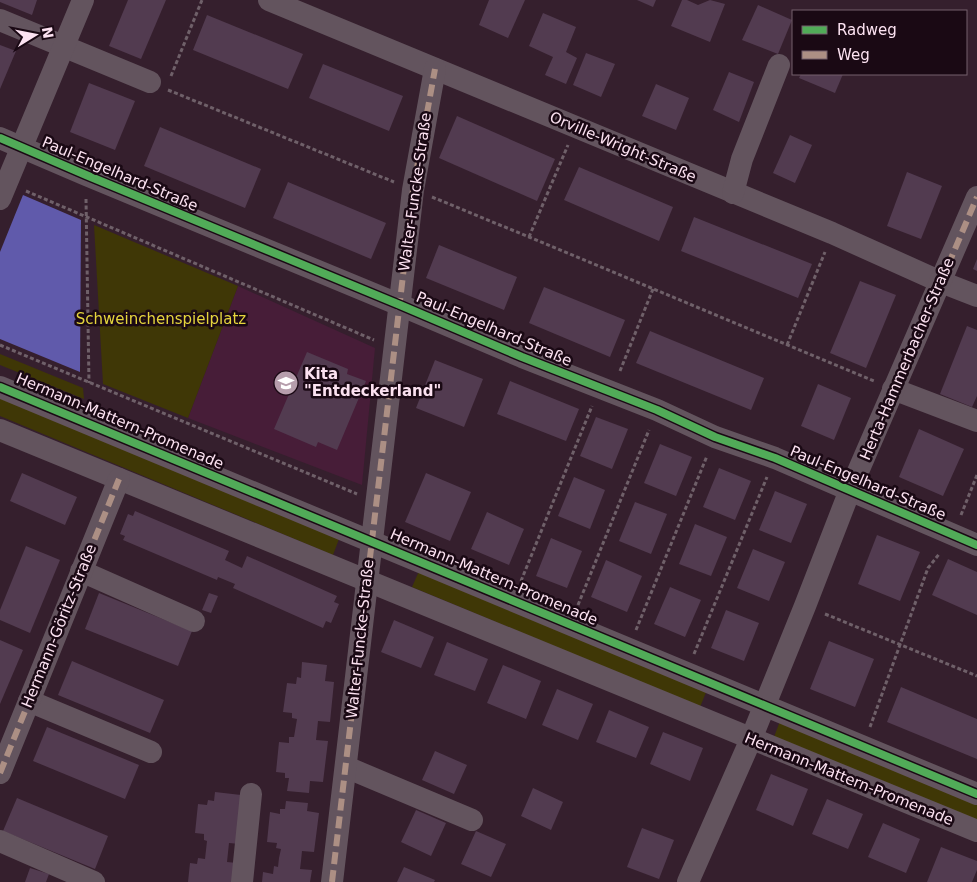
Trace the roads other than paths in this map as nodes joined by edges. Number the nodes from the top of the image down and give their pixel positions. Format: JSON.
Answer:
{"nodes":[{"id":1,"x":83,"y":0,"type":"edge"},
{"id":2,"x":269,"y":0,"type":"edge"},
{"id":3,"x":0,"y":20,"type":"edge"},
{"id":4,"x":64,"y":47,"type":"junction"},
{"id":5,"x":779,"y":66,"type":"dead end"},
{"id":6,"x":434,"y":68,"type":"junction"},
{"id":7,"x":158,"y":85,"type":"road end"},
{"id":8,"x":0,"y":138,"type":"edge"},
{"id":9,"x":22,"y":147,"type":"junction"},
{"id":10,"x":4,"y":191,"type":"edge"},
{"id":11,"x":733,"y":192,"type":"junction"},
{"id":12,"x":977,"y":197,"type":"edge"},
{"id":13,"x":941,"y":282,"type":"junction"},
{"id":14,"x":977,"y":296,"type":"edge"},
{"id":15,"x":400,"y":304,"type":"junction"},
{"id":16,"x":0,"y":386,"type":"edge"},
{"id":17,"x":893,"y":390,"type":"junction"},
{"id":18,"x":977,"y":421,"type":"edge"},
{"id":19,"x":0,"y":430,"type":"edge"},
{"id":20,"x":119,"y":479,"type":"junction"},
{"id":21,"x":850,"y":490,"type":"junction"},
{"id":22,"x":372,"y":541,"type":"junction"},
{"id":23,"x":977,"y":545,"type":"edge"},
{"id":24,"x":81,"y":571,"type":"junction"},
{"id":25,"x":367,"y":582,"type":"junction"},
{"id":26,"x":194,"y":621,"type":"dead end"},
{"id":27,"x":29,"y":701,"type":"junction"},
{"id":28,"x":764,"y":706,"type":"junction"},
{"id":29,"x":751,"y":739,"type":"junction"},
{"id":30,"x":151,"y":752,"type":"dead end"},
{"id":31,"x":346,"y":767,"type":"junction"},
{"id":32,"x":0,"y":773,"type":"edge"},
{"id":33,"x":251,"y":794,"type":"dead end"},
{"id":34,"x":977,"y":794,"type":"edge"},
{"id":35,"x":472,"y":820,"type":"dead end"},
{"id":36,"x":977,"y":831,"type":"edge"},
{"id":37,"x":0,"y":840,"type":"edge"},
{"id":38,"x":94,"y":882,"type":"edge"},
{"id":39,"x":242,"y":882,"type":"edge"},
{"id":40,"x":332,"y":882,"type":"edge"},
{"id":41,"x":688,"y":882,"type":"edge"}],
"edges":[{"from":1,"to":4,"type":"street"},
{"from":2,"to":6,"type":"street","name":"Orville-Wright-Straße"},
{"from":3,"to":4,"type":"street"},
{"from":4,"to":7,"type":"street"},
{"from":4,"to":9,"type":"street"},
{"from":5,"to":11,"type":"street"},
{"from":6,"to":11,"type":"street","name":"Orville-Wright-Straße"},
{"from":6,"to":15,"type":"street","name":"Walter-Funcke-Straße"},
{"from":8,"to":9,"type":"street","name":"Paul-Engelhard-Straße"},
{"from":9,"to":10,"type":"street"},
{"from":9,"to":15,"type":"street","name":"Paul-Engelhard-Straße"},
{"from":11,"to":13,"type":"street","name":"Orville-Wright-Straße"},
{"from":12,"to":13,"type":"street","name":"Herta-Hammerbacher-Straße"},
{"from":13,"to":14,"type":"street","name":"Orville-Wright-Straße"},
{"from":13,"to":17,"type":"street","name":"Herta-Hammerbacher-Straße"},
{"from":15,"to":21,"type":"street","name":"Paul-Engelhard-Straße"},
{"from":15,"to":22,"type":"street","name":"Walter-Funcke-Straße"},
{"from":16,"to":22,"type":"street","name":"Hermann-Mattern-Promenade"},
{"from":17,"to":18,"type":"street"},
{"from":17,"to":21,"type":"street","name":"Herta-Hammerbacher-Straße"},
{"from":19,"to":20,"type":"street","name":"Hermann-Mattern-Promenade"},
{"from":20,"to":24,"type":"street","name":"Hermann-Göritz-Straße"},
{"from":20,"to":25,"type":"street","name":"Hermann-Mattern-Promenade"},
{"from":21,"to":23,"type":"street","name":"Paul-Engelhard-Straße"},
{"from":21,"to":28,"type":"street","name":"Herta-Hammerbacher-Straße"},
{"from":22,"to":25,"type":"street","name":"Walter-Funcke-Straße"},
{"from":22,"to":28,"type":"street","name":"Hermann-Mattern-Promenade"},
{"from":24,"to":26,"type":"street"},
{"from":24,"to":27,"type":"street","name":"Hermann-Göritz-Straße"},
{"from":25,"to":29,"type":"street","name":"Hermann-Mattern-Promenade"},
{"from":25,"to":31,"type":"street","name":"Walter-Funcke-Straße"},
{"from":27,"to":30,"type":"street"},
{"from":27,"to":32,"type":"street","name":"Hermann-Göritz-Straße"},
{"from":28,"to":29,"type":"street","name":"Herta-Hammerbacher-Straße"},
{"from":28,"to":34,"type":"street","name":"Hermann-Mattern-Promenade"},
{"from":29,"to":36,"type":"street","name":"Hermann-Mattern-Promenade"},
{"from":29,"to":41,"type":"street","name":"Herta-Hammerbacher-Straße"},
{"from":31,"to":35,"type":"street"},
{"from":31,"to":40,"type":"street","name":"Walter-Funcke-Straße"},
{"from":33,"to":39,"type":"street"},
{"from":37,"to":38,"type":"street"}]}
